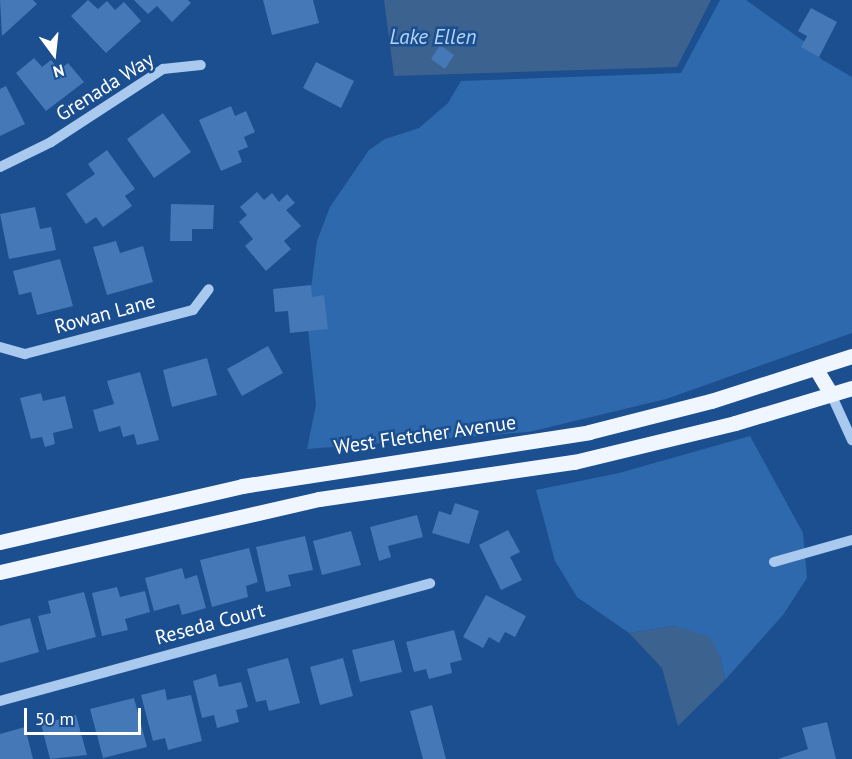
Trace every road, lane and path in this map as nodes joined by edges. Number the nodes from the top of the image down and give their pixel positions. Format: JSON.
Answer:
{"nodes":[{"id":1,"x":201,"y":65,"type":"dead end"},
{"id":2,"x":0,"y":167,"type":"edge"},
{"id":3,"x":209,"y":289,"type":"dead end"},
{"id":4,"x":0,"y":347,"type":"edge"},
{"id":5,"x":852,"y":356,"type":"edge"},
{"id":6,"x":816,"y":369,"type":"junction"},
{"id":7,"x":852,"y":387,"type":"edge"},
{"id":8,"x":831,"y":394,"type":"junction"},
{"id":9,"x":852,"y":440,"type":"edge"},
{"id":10,"x":852,"y":540,"type":"edge"},
{"id":11,"x":0,"y":542,"type":"edge"},
{"id":12,"x":774,"y":562,"type":"dead end"},
{"id":13,"x":0,"y":572,"type":"edge"},
{"id":14,"x":430,"y":583,"type":"dead end"},
{"id":15,"x":0,"y":701,"type":"edge"}],
"edges":[{"from":1,"to":2,"type":"street","name":"Grenada Way"},
{"from":3,"to":4,"type":"street","name":"Rowan Lane"},
{"from":5,"to":6,"type":"main road","name":"West Fletcher Avenue"},
{"from":6,"to":8,"type":"main road"},
{"from":6,"to":11,"type":"main road","name":"West Fletcher Avenue"},
{"from":7,"to":8,"type":"main road"},
{"from":8,"to":9,"type":"street"},
{"from":8,"to":13,"type":"main road"},
{"from":10,"to":12,"type":"street"},
{"from":14,"to":15,"type":"street","name":"Reseda Court"}]}
